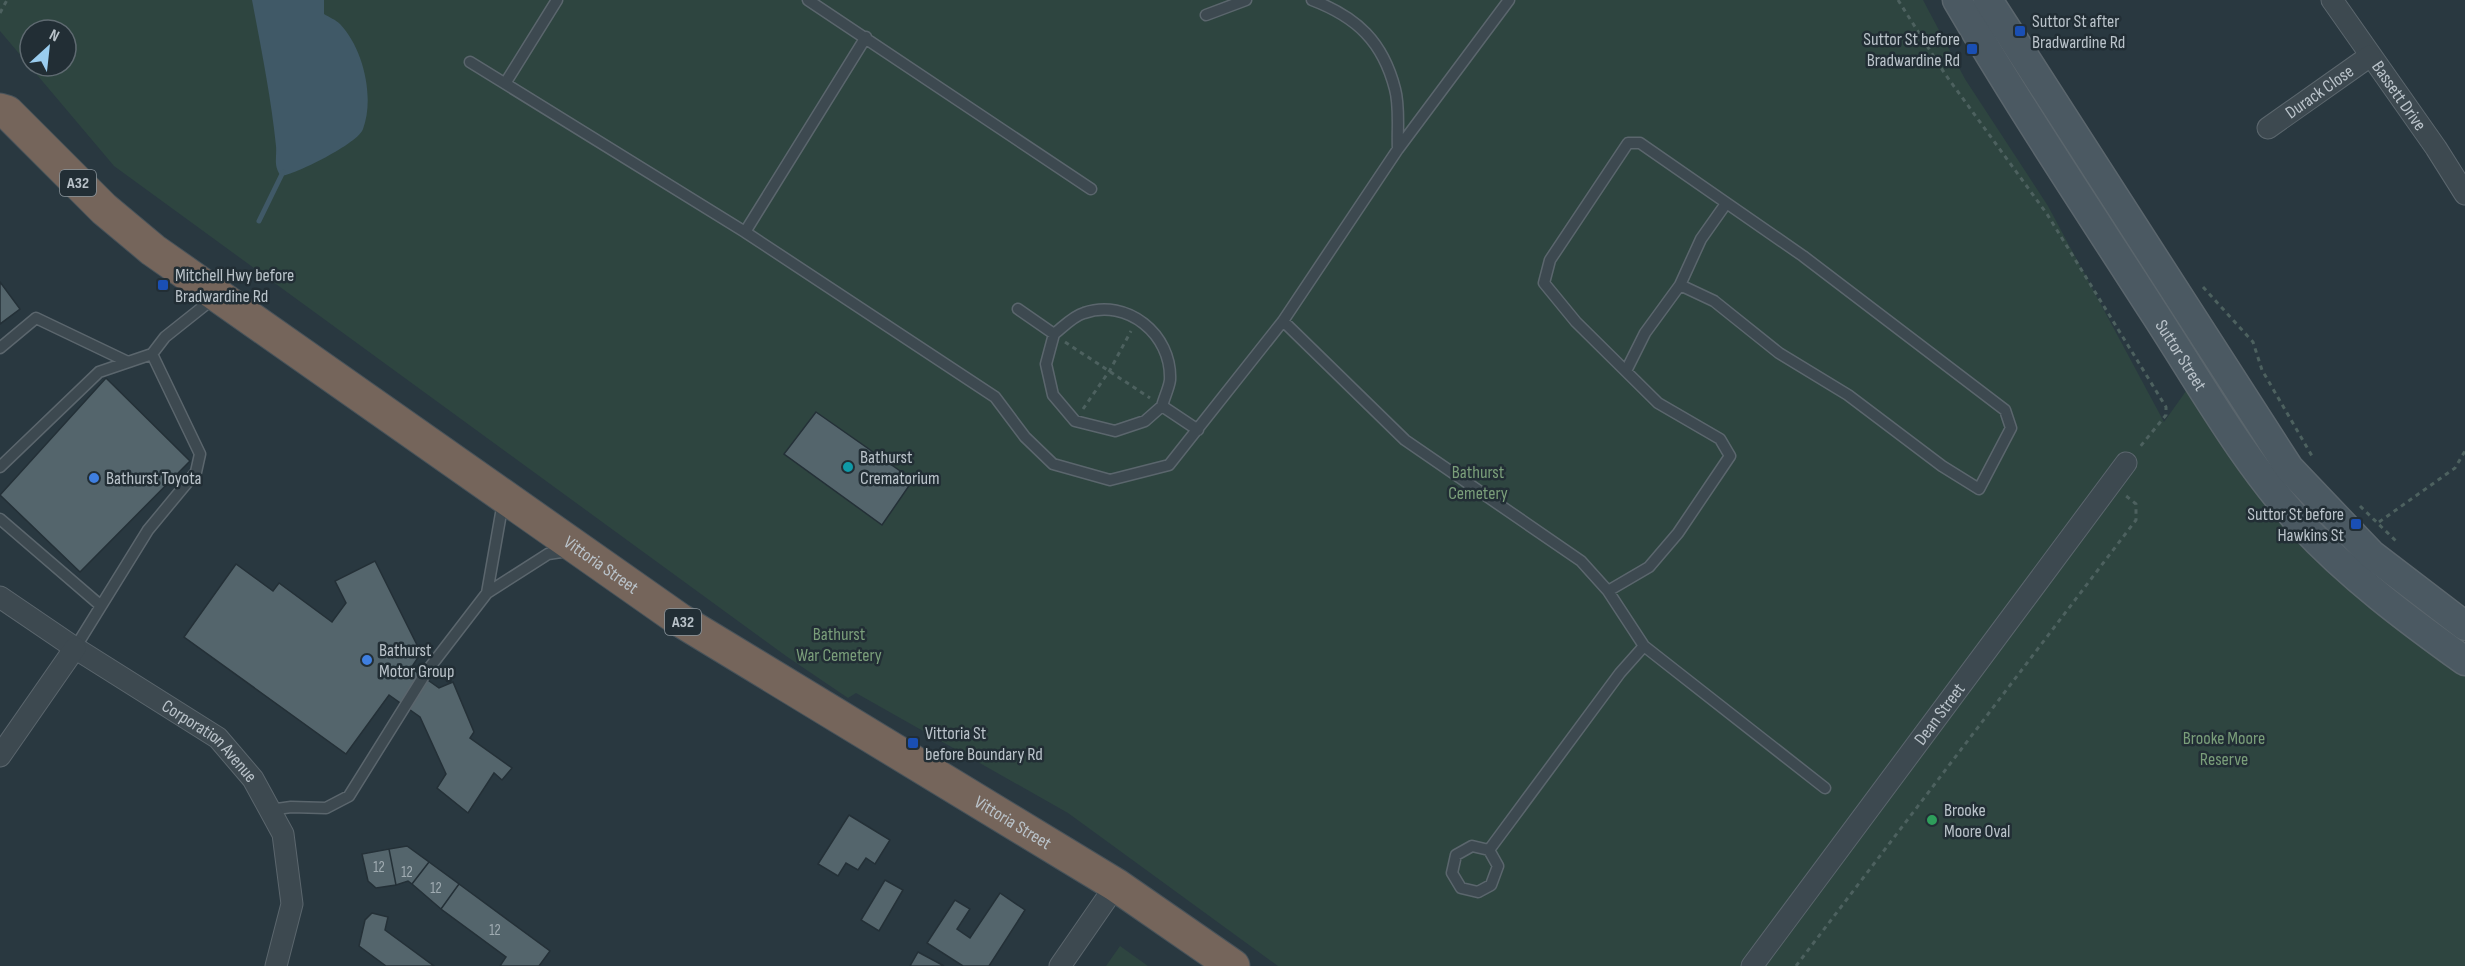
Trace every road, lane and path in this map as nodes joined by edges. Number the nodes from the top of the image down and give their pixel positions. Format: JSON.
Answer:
{"nodes":[{"id":1,"x":7,"y":0,"type":"edge"},
{"id":2,"x":557,"y":0,"type":"edge"},
{"id":3,"x":808,"y":0,"type":"edge"},
{"id":4,"x":1246,"y":0,"type":"edge"},
{"id":5,"x":1312,"y":0,"type":"edge"},
{"id":6,"x":1509,"y":0,"type":"edge"},
{"id":7,"x":1898,"y":0,"type":"edge"},
{"id":8,"x":1957,"y":0,"type":"edge"},
{"id":9,"x":1988,"y":0,"type":"edge"},
{"id":10,"x":2332,"y":0,"type":"edge"},
{"id":11,"x":0,"y":13,"type":"edge"},
{"id":12,"x":1206,"y":15,"type":"dead end"},
{"id":13,"x":866,"y":37,"type":"junction"},
{"id":14,"x":2370,"y":56,"type":"junction"},
{"id":15,"x":470,"y":62,"type":"dead end"},
{"id":16,"x":506,"y":82,"type":"junction"},
{"id":17,"x":2,"y":102,"type":"edge"},
{"id":18,"x":2268,"y":128,"type":"dead end"},
{"id":19,"x":1398,"y":149,"type":"junction"},
{"id":20,"x":1091,"y":189,"type":"dead end"},
{"id":21,"x":2465,"y":194,"type":"edge"},
{"id":22,"x":1725,"y":205,"type":"junction"},
{"id":23,"x":745,"y":232,"type":"junction"},
{"id":24,"x":1680,"y":285,"type":"junction"},
{"id":25,"x":2201,"y":285,"type":"dead end"},
{"id":26,"x":216,"y":296,"type":"junction"},
{"id":27,"x":1018,"y":309,"type":"dead end"},
{"id":28,"x":1138,"y":318,"type":"junction"},
{"id":29,"x":1283,"y":321,"type":"junction"},
{"id":30,"x":1054,"y":334,"type":"junction"},
{"id":31,"x":0,"y":348,"type":"edge"},
{"id":32,"x":152,"y":354,"type":"junction"},
{"id":33,"x":128,"y":362,"type":"junction"},
{"id":34,"x":1110,"y":370,"type":"junction"},
{"id":35,"x":1626,"y":371,"type":"junction"},
{"id":36,"x":1162,"y":406,"type":"junction"},
{"id":37,"x":1075,"y":421,"type":"junction"},
{"id":38,"x":1198,"y":430,"type":"junction"},
{"id":39,"x":2465,"y":451,"type":"edge"},
{"id":40,"x":2126,"y":462,"type":"joint"},
{"id":41,"x":2315,"y":462,"type":"dead end"},
{"id":42,"x":0,"y":467,"type":"edge"},
{"id":43,"x":2110,"y":483,"type":"junction"},
{"id":44,"x":504,"y":497,"type":"junction"},
{"id":45,"x":2354,"y":500,"type":"dead end"},
{"id":46,"x":0,"y":519,"type":"edge"},
{"id":47,"x":2379,"y":522,"type":"junction"},
{"id":48,"x":2400,"y":546,"type":"dead end"},
{"id":49,"x":577,"y":549,"type":"junction"},
{"id":50,"x":1608,"y":591,"type":"junction"},
{"id":51,"x":487,"y":593,"type":"junction"},
{"id":52,"x":0,"y":597,"type":"edge"},
{"id":53,"x":100,"y":605,"type":"junction"},
{"id":54,"x":2465,"y":626,"type":"edge"},
{"id":55,"x":1644,"y":646,"type":"junction"},
{"id":56,"x":75,"y":648,"type":"junction"},
{"id":57,"x":2465,"y":661,"type":"edge"},
{"id":58,"x":0,"y":756,"type":"edge"},
{"id":59,"x":1825,"y":788,"type":"dead end"},
{"id":60,"x":270,"y":810,"type":"junction"},
{"id":61,"x":1489,"y":850,"type":"junction"},
{"id":62,"x":1116,"y":885,"type":"junction"},
{"id":63,"x":276,"y":966,"type":"edge"},
{"id":64,"x":1060,"y":966,"type":"edge"},
{"id":65,"x":1233,"y":966,"type":"edge"},
{"id":66,"x":1752,"y":966,"type":"edge"},
{"id":67,"x":1796,"y":966,"type":"edge"}],
"edges":[{"from":1,"to":11,"type":"path"},
{"from":2,"to":16,"type":"lane"},
{"from":3,"to":13,"type":"lane"},
{"from":4,"to":12,"type":"lane"},
{"from":5,"to":19,"type":"lane"},
{"from":6,"to":19,"type":"lane"},
{"from":7,"to":40,"type":"path"},
{"from":8,"to":57,"type":"main road","name":"Suttor Street"},
{"from":9,"to":54,"type":"main road","name":"Suttor Street"},
{"from":10,"to":14,"type":"street","name":"Bassett Drive"},
{"from":13,"to":20,"type":"lane"},
{"from":13,"to":23,"type":"lane"},
{"from":14,"to":18,"type":"street","name":"Durack Close"},
{"from":14,"to":21,"type":"street","name":"Bassett Drive"},
{"from":15,"to":16,"type":"lane"},
{"from":16,"to":23,"type":"lane"},
{"from":17,"to":26,"type":"highway","name":"Vittoria Street","number":"A32"},
{"from":19,"to":29,"type":"lane"},
{"from":22,"to":24,"type":"lane"},
{"from":22,"to":24,"type":"lane"},
{"from":22,"to":35,"type":"lane"},
{"from":23,"to":38,"type":"lane"},
{"from":24,"to":35,"type":"lane"},
{"from":25,"to":41,"type":"path"},
{"from":26,"to":32,"type":"lane"},
{"from":26,"to":44,"type":"highway","name":"Vittoria Street","number":"A32"},
{"from":27,"to":30,"type":"lane"},
{"from":28,"to":30,"type":"lane"},
{"from":28,"to":34,"type":"path"},
{"from":28,"to":36,"type":"lane"},
{"from":29,"to":38,"type":"lane"},
{"from":29,"to":50,"type":"lane"},
{"from":30,"to":34,"type":"path"},
{"from":30,"to":37,"type":"lane"},
{"from":31,"to":33,"type":"lane"},
{"from":32,"to":33,"type":"lane"},
{"from":32,"to":53,"type":"lane"},
{"from":33,"to":42,"type":"lane"},
{"from":34,"to":36,"type":"path"},
{"from":34,"to":37,"type":"path"},
{"from":35,"to":50,"type":"lane"},
{"from":36,"to":37,"type":"lane"},
{"from":36,"to":38,"type":"lane"},
{"from":39,"to":47,"type":"path"},
{"from":40,"to":43,"type":"street","name":"Dean Street"},
{"from":43,"to":66,"type":"street","name":"Dean Street"},
{"from":43,"to":67,"type":"path"},
{"from":44,"to":49,"type":"highway","name":"Vittoria Street","number":"A32"},
{"from":44,"to":51,"type":"lane"},
{"from":45,"to":47,"type":"path"},
{"from":46,"to":53,"type":"lane"},
{"from":47,"to":48,"type":"path"},
{"from":49,"to":51,"type":"lane"},
{"from":49,"to":62,"type":"highway","name":"Vittoria Street","number":"A32"},
{"from":50,"to":55,"type":"lane"},
{"from":51,"to":60,"type":"lane"},
{"from":52,"to":56,"type":"street","name":"Corporation Avenue"},
{"from":53,"to":56,"type":"lane"},
{"from":55,"to":59,"type":"lane"},
{"from":55,"to":61,"type":"lane"},
{"from":56,"to":58,"type":"street"},
{"from":56,"to":60,"type":"street","name":"Corporation Avenue"},
{"from":60,"to":63,"type":"street","name":"Corporation Avenue"},
{"from":61,"to":61,"type":"lane"},
{"from":62,"to":64,"type":"street"},
{"from":62,"to":65,"type":"highway","name":"Vittoria Street","number":"A32"}]}
